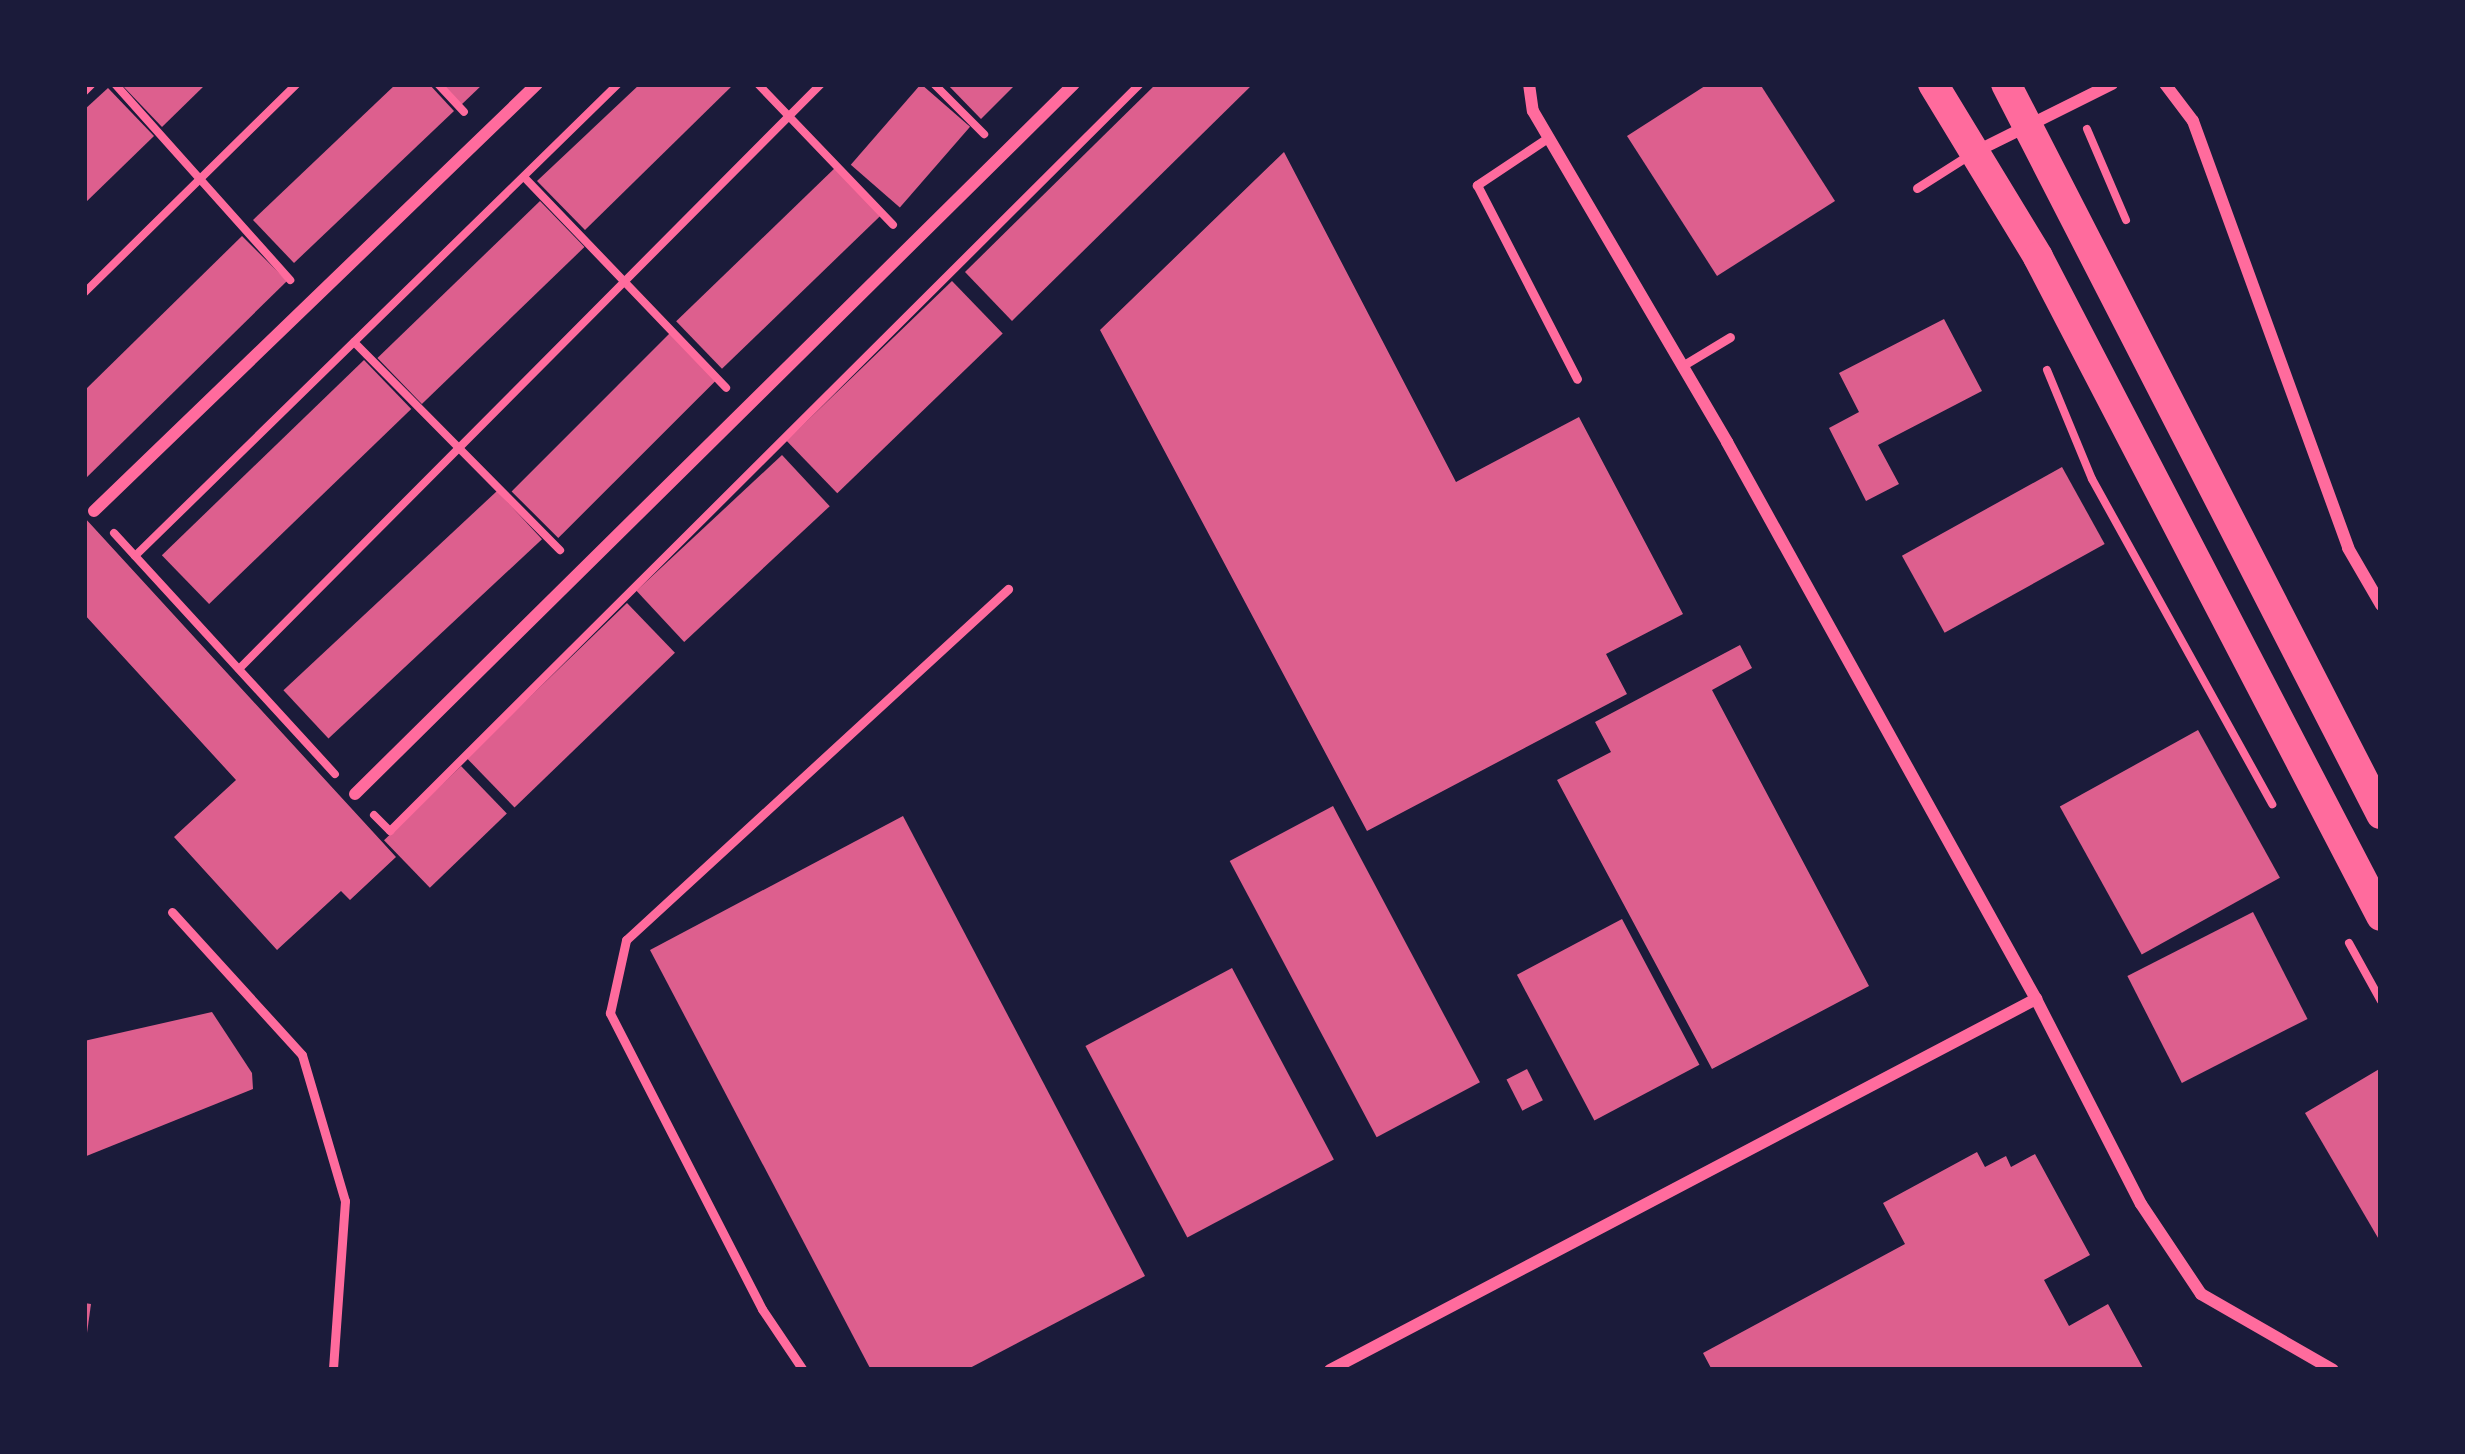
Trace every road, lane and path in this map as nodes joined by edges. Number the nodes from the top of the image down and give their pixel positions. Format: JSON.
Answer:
{"nodes":[{"id":1,"x":92,"y":84,"type":"edge"},
{"id":2,"x":116,"y":84,"type":"edge"},
{"id":3,"x":297,"y":84,"type":"edge"},
{"id":4,"x":438,"y":84,"type":"edge"},
{"id":5,"x":537,"y":84,"type":"edge"},
{"id":6,"x":618,"y":84,"type":"edge"},
{"id":7,"x":758,"y":84,"type":"edge"},
{"id":8,"x":821,"y":84,"type":"edge"},
{"id":9,"x":934,"y":84,"type":"edge"},
{"id":10,"x":1074,"y":84,"type":"edge"},
{"id":11,"x":1140,"y":84,"type":"edge"},
{"id":12,"x":1529,"y":84,"type":"edge"},
{"id":13,"x":1933,"y":84,"type":"edge"},
{"id":14,"x":2006,"y":84,"type":"edge"},
{"id":15,"x":2112,"y":84,"type":"edge"},
{"id":16,"x":2165,"y":84,"type":"edge"},
{"id":17,"x":84,"y":92,"type":"edge"},
{"id":18,"x":465,"y":113,"type":"dead end"},
{"id":19,"x":789,"y":116,"type":"junction"},
{"id":20,"x":2027,"y":125,"type":"junction"},
{"id":21,"x":985,"y":135,"type":"dead end"},
{"id":22,"x":1549,"y":137,"type":"junction"},
{"id":23,"x":1974,"y":152,"type":"junction"},
{"id":24,"x":524,"y":176,"type":"junction"},
{"id":25,"x":201,"y":178,"type":"junction"},
{"id":26,"x":1916,"y":188,"type":"dead end"},
{"id":27,"x":893,"y":225,"type":"dead end"},
{"id":28,"x":626,"y":278,"type":"junction"},
{"id":29,"x":291,"y":281,"type":"dead end"},
{"id":30,"x":84,"y":293,"type":"edge"},
{"id":31,"x":1730,"y":337,"type":"dead end"},
{"id":32,"x":354,"y":342,"type":"junction"},
{"id":33,"x":1682,"y":366,"type":"junction"},
{"id":34,"x":1577,"y":380,"type":"dead end"},
{"id":35,"x":726,"y":388,"type":"dead end"},
{"id":36,"x":463,"y":448,"type":"junction"},
{"id":37,"x":94,"y":512,"type":"joint"},
{"id":38,"x":560,"y":550,"type":"dead end"},
{"id":39,"x":135,"y":556,"type":"junction"},
{"id":40,"x":1008,"y":589,"type":"dead end"},
{"id":41,"x":2381,"y":605,"type":"edge"},
{"id":42,"x":239,"y":668,"type":"junction"},
{"id":43,"x":355,"y":794,"type":"junction"},
{"id":44,"x":2381,"y":814,"type":"edge"},
{"id":45,"x":172,"y":912,"type":"dead end"},
{"id":46,"x":2381,"y":916,"type":"edge"},
{"id":47,"x":2036,"y":999,"type":"junction"},
{"id":48,"x":333,"y":1370,"type":"edge"},
{"id":49,"x":803,"y":1370,"type":"edge"},
{"id":50,"x":1330,"y":1370,"type":"edge"},
{"id":51,"x":2333,"y":1370,"type":"edge"}],
"edges":[{"from":1,"to":17,"type":"path"},
{"from":2,"to":25,"type":"path"},
{"from":3,"to":25,"type":"path"},
{"from":4,"to":18,"type":"path"},
{"from":5,"to":37,"type":"street"},
{"from":6,"to":24,"type":"path"},
{"from":7,"to":19,"type":"path"},
{"from":8,"to":19,"type":"path"},
{"from":9,"to":21,"type":"path"},
{"from":10,"to":43,"type":"street"},
{"from":11,"to":43,"type":"path"},
{"from":12,"to":22,"type":"street"},
{"from":13,"to":23,"type":"main road"},
{"from":14,"to":20,"type":"main road"},
{"from":15,"to":20,"type":"street"},
{"from":16,"to":41,"type":"street"},
{"from":19,"to":27,"type":"path"},
{"from":19,"to":28,"type":"path"},
{"from":20,"to":23,"type":"street"},
{"from":20,"to":44,"type":"main road"},
{"from":22,"to":33,"type":"street"},
{"from":22,"to":34,"type":"lane"},
{"from":23,"to":26,"type":"lane"},
{"from":23,"to":46,"type":"main road"},
{"from":24,"to":28,"type":"path"},
{"from":24,"to":32,"type":"path"},
{"from":25,"to":29,"type":"path"},
{"from":25,"to":30,"type":"path"},
{"from":28,"to":35,"type":"path"},
{"from":28,"to":36,"type":"path"},
{"from":31,"to":33,"type":"lane"},
{"from":32,"to":36,"type":"path"},
{"from":32,"to":39,"type":"path"},
{"from":33,"to":47,"type":"street"},
{"from":36,"to":38,"type":"path"},
{"from":36,"to":42,"type":"path"},
{"from":37,"to":39,"type":"path"},
{"from":39,"to":42,"type":"path"},
{"from":40,"to":49,"type":"lane"},
{"from":42,"to":43,"type":"path"},
{"from":45,"to":48,"type":"lane"},
{"from":47,"to":50,"type":"street"},
{"from":47,"to":51,"type":"street"}]}
